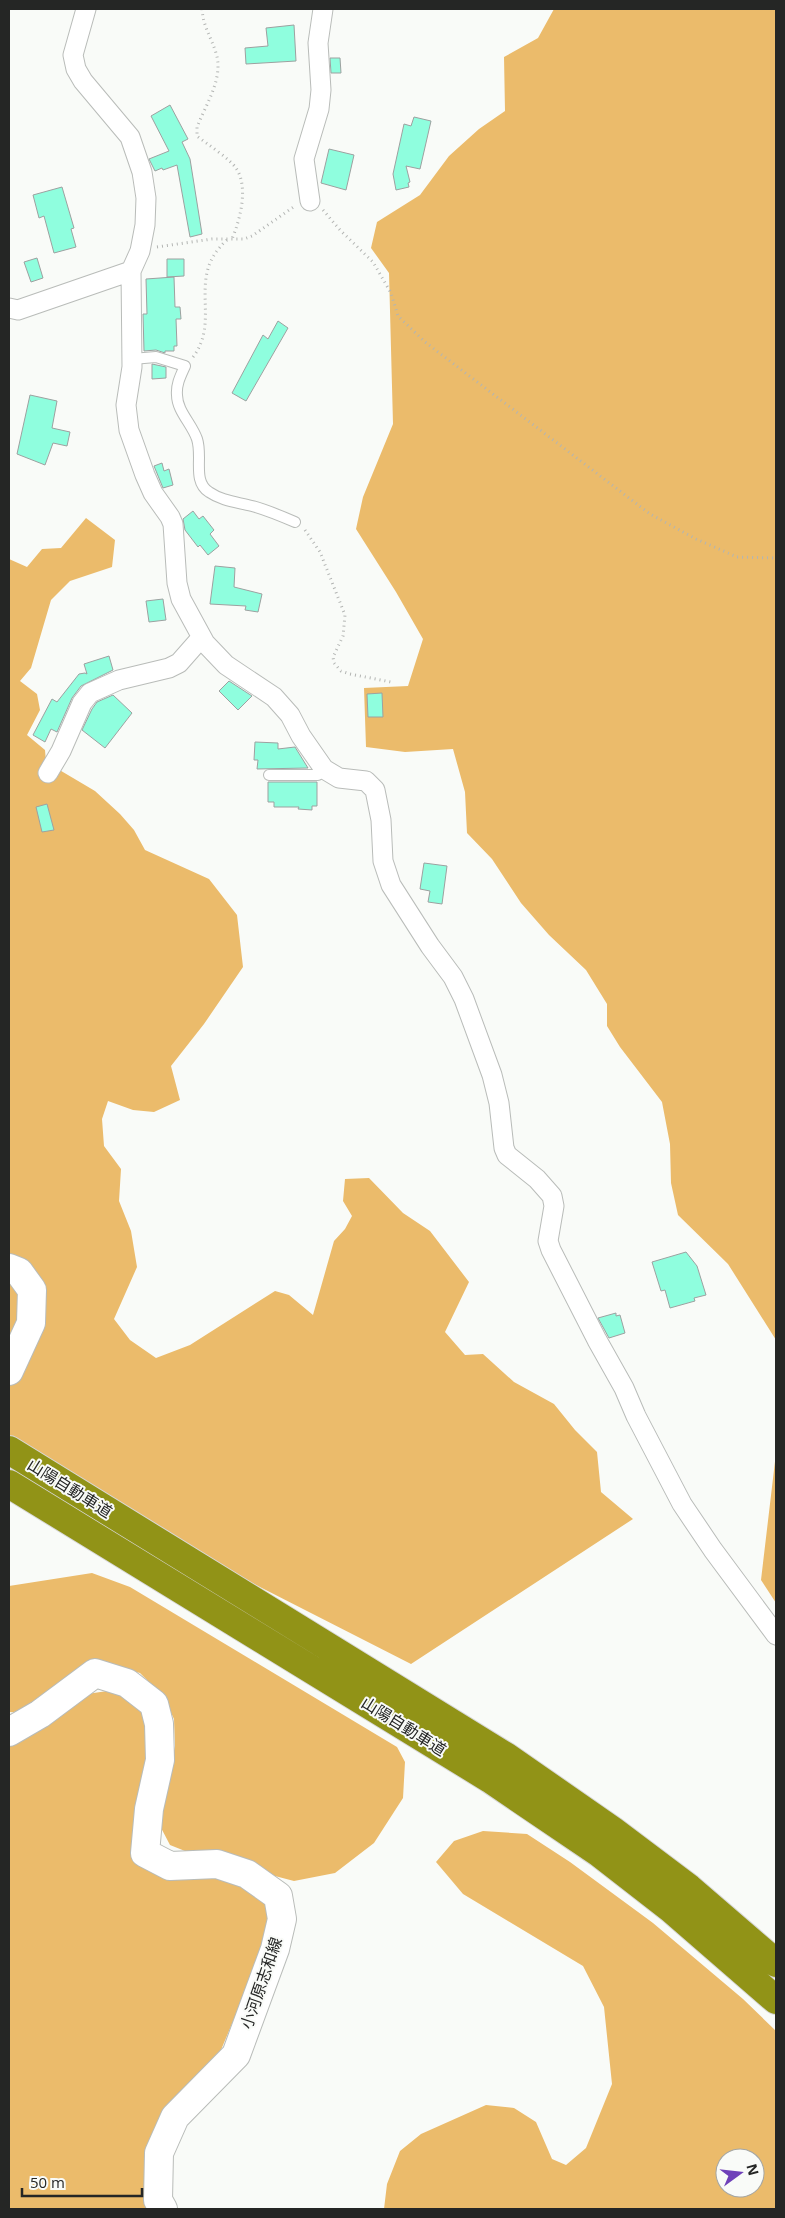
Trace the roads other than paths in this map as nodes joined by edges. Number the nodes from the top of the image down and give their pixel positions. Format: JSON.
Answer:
{"nodes":[{"id":1,"x":86,"y":9,"type":"edge"},
{"id":2,"x":323,"y":9,"type":"edge"},
{"id":3,"x":310,"y":201,"type":"road end"},
{"id":4,"x":131,"y":271,"type":"junction"},
{"id":5,"x":9,"y":308,"type":"edge"},
{"id":6,"x":132,"y":359,"type":"junction"},
{"id":7,"x":296,"y":522,"type":"road end"},
{"id":8,"x":201,"y":638,"type":"junction"},
{"id":9,"x":324,"y":769,"type":"junction"},
{"id":10,"x":48,"y":773,"type":"dead end"},
{"id":11,"x":269,"y":775,"type":"dead end"},
{"id":12,"x":9,"y":1268,"type":"edge"},
{"id":13,"x":9,"y":1371,"type":"edge"},
{"id":14,"x":9,"y":1450,"type":"edge"},
{"id":15,"x":9,"y":1484,"type":"edge"},
{"id":16,"x":776,"y":1635,"type":"edge"},
{"id":17,"x":9,"y":1732,"type":"edge"},
{"id":18,"x":776,"y":1962,"type":"edge"},
{"id":19,"x":776,"y":2000,"type":"edge"},
{"id":20,"x":163,"y":2209,"type":"edge"}],
"edges":[{"from":1,"to":4,"type":"street"},
{"from":2,"to":3,"type":"street"},
{"from":4,"to":5,"type":"street"},
{"from":4,"to":6,"type":"street"},
{"from":6,"to":7,"type":"lane"},
{"from":6,"to":8,"type":"street"},
{"from":8,"to":9,"type":"street"},
{"from":8,"to":10,"type":"street"},
{"from":9,"to":11,"type":"lane"},
{"from":9,"to":16,"type":"street"},
{"from":12,"to":13,"type":"main road"},
{"from":14,"to":18,"type":"highway","name":"山陽自動車道"},
{"from":15,"to":19,"type":"highway","name":"山陽自動車道"},
{"from":17,"to":20,"type":"main road","name":"小河原志和線"}]}
